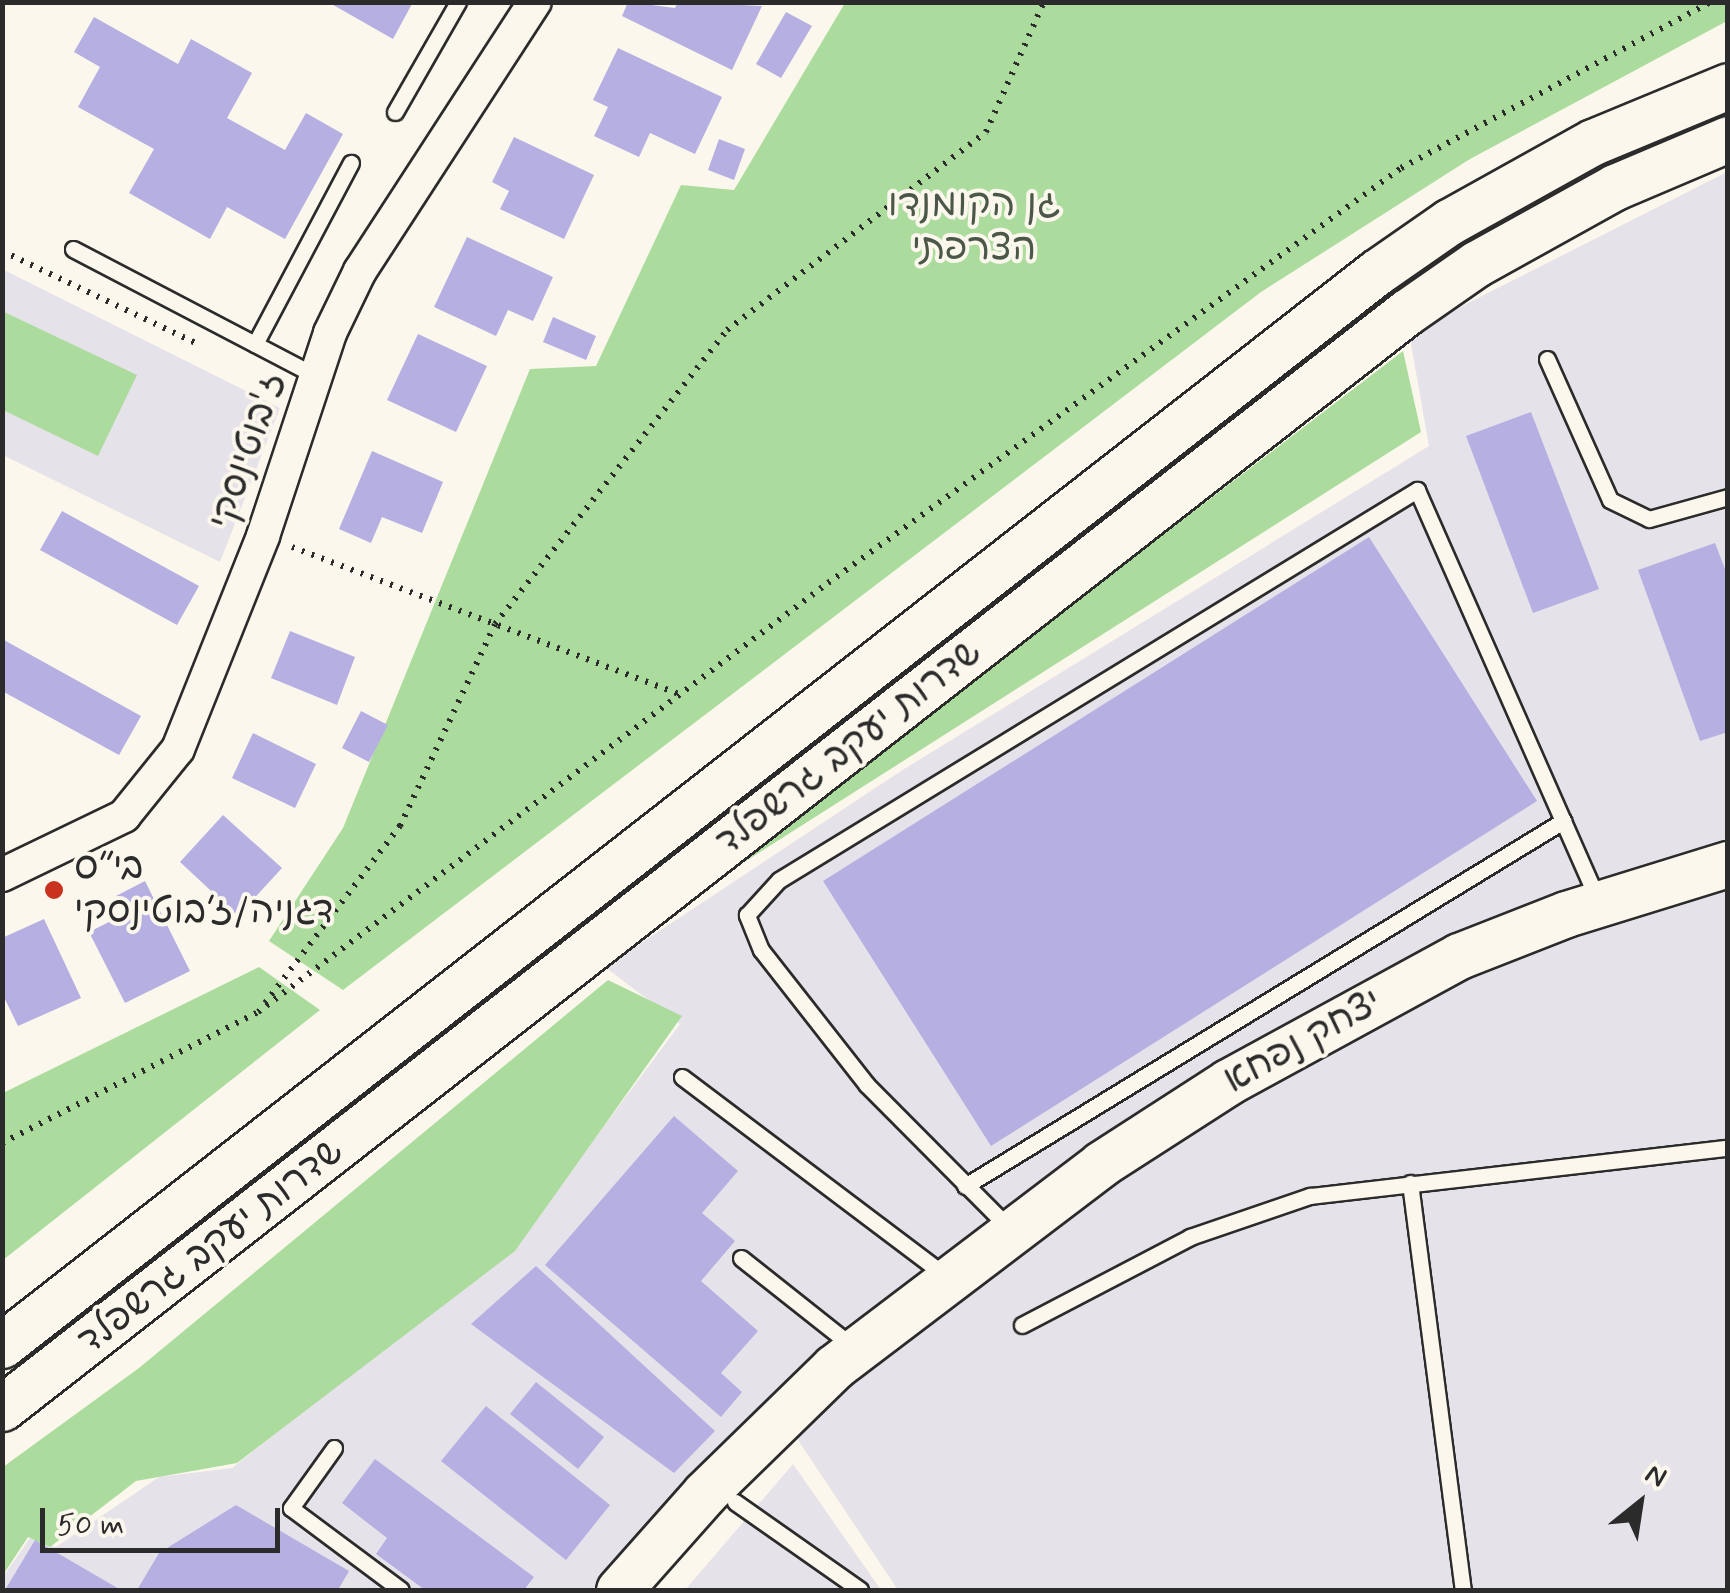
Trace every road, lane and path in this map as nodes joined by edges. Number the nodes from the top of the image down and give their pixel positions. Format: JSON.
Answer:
{"nodes":[{"id":1,"x":458,"y":2,"type":"edge"},
{"id":2,"x":535,"y":2,"type":"edge"},
{"id":3,"x":1044,"y":2,"type":"edge"},
{"id":4,"x":1711,"y":2,"type":"edge"},
{"id":5,"x":1728,"y":86,"type":"edge"},
{"id":6,"x":395,"y":112,"type":"dead end"},
{"id":7,"x":1728,"y":139,"type":"edge"},
{"id":8,"x":351,"y":162,"type":"dead end"},
{"id":9,"x":73,"y":249,"type":"dead end"},
{"id":10,"x":2,"y":251,"type":"edge"},
{"id":11,"x":254,"y":344,"type":"junction"},
{"id":12,"x":208,"y":348,"type":"dead end"},
{"id":13,"x":1547,"y":359,"type":"dead end"},
{"id":14,"x":316,"y":376,"type":"junction"},
{"id":15,"x":1728,"y":497,"type":"edge"},
{"id":16,"x":262,"y":536,"type":"junction"},
{"id":17,"x":495,"y":624,"type":"junction"},
{"id":18,"x":682,"y":695,"type":"junction"},
{"id":19,"x":1563,"y":821,"type":"junction"},
{"id":20,"x":1728,"y":864,"type":"edge"},
{"id":21,"x":2,"y":876,"type":"edge"},
{"id":22,"x":1599,"y":903,"type":"junction"},
{"id":23,"x":258,"y":1012,"type":"junction"},
{"id":24,"x":682,"y":1077,"type":"dead end"},
{"id":25,"x":2,"y":1143,"type":"edge"},
{"id":26,"x":1728,"y":1148,"type":"edge"},
{"id":27,"x":1410,"y":1183,"type":"junction"},
{"id":28,"x":966,"y":1186,"type":"junction"},
{"id":29,"x":1012,"y":1230,"type":"junction"},
{"id":30,"x":742,"y":1258,"type":"dead end"},
{"id":31,"x":934,"y":1288,"type":"junction"},
{"id":32,"x":1022,"y":1326,"type":"dead end"},
{"id":33,"x":2,"y":1346,"type":"edge"},
{"id":34,"x":856,"y":1349,"type":"junction"},
{"id":35,"x":2,"y":1408,"type":"edge"},
{"id":36,"x":334,"y":1448,"type":"dead end"},
{"id":37,"x":734,"y":1502,"type":"junction"},
{"id":38,"x":401,"y":1590,"type":"edge"},
{"id":39,"x":619,"y":1590,"type":"edge"},
{"id":40,"x":656,"y":1590,"type":"edge"},
{"id":41,"x":860,"y":1590,"type":"edge"},
{"id":42,"x":1463,"y":1590,"type":"edge"}],
"edges":[{"from":1,"to":6,"type":"lane"},
{"from":2,"to":14,"type":"street","name":"ז'בוטינסקי"},
{"from":3,"to":17,"type":"path"},
{"from":4,"to":18,"type":"path"},
{"from":5,"to":33,"type":"main road","name":"שדרות יעקב גרשפלד"},
{"from":7,"to":35,"type":"main road","name":"שדרות יעקב גרשפלד"},
{"from":8,"to":11,"type":"lane"},
{"from":9,"to":11,"type":"lane"},
{"from":10,"to":12,"type":"path"},
{"from":11,"to":14,"type":"lane"},
{"from":13,"to":15,"type":"lane"},
{"from":14,"to":16,"type":"street","name":"ז'בוטינסקי"},
{"from":16,"to":17,"type":"path"},
{"from":16,"to":21,"type":"street","name":"ז'בוטינסקי"},
{"from":17,"to":18,"type":"path"},
{"from":17,"to":23,"type":"path"},
{"from":18,"to":23,"type":"path"},
{"from":19,"to":22,"type":"lane"},
{"from":19,"to":28,"type":"lane"},
{"from":19,"to":28,"type":"lane"},
{"from":20,"to":22,"type":"main road","name":"יצחק נפחא"},
{"from":22,"to":29,"type":"main road","name":"יצחק נפחא"},
{"from":23,"to":25,"type":"path"},
{"from":24,"to":31,"type":"lane"},
{"from":26,"to":27,"type":"lane"},
{"from":27,"to":32,"type":"lane"},
{"from":27,"to":42,"type":"lane"},
{"from":28,"to":29,"type":"lane"},
{"from":29,"to":31,"type":"main road","name":"יצחק נפחא"},
{"from":30,"to":34,"type":"lane"},
{"from":31,"to":34,"type":"main road","name":"יצחק נפחא"},
{"from":31,"to":37,"type":"main road","name":"יצחק נפחא"},
{"from":34,"to":39,"type":"main road","name":"יצחק נפחא"},
{"from":36,"to":38,"type":"lane"},
{"from":37,"to":40,"type":"main road","name":"יצחק נפחא"},
{"from":37,"to":41,"type":"lane"}]}
